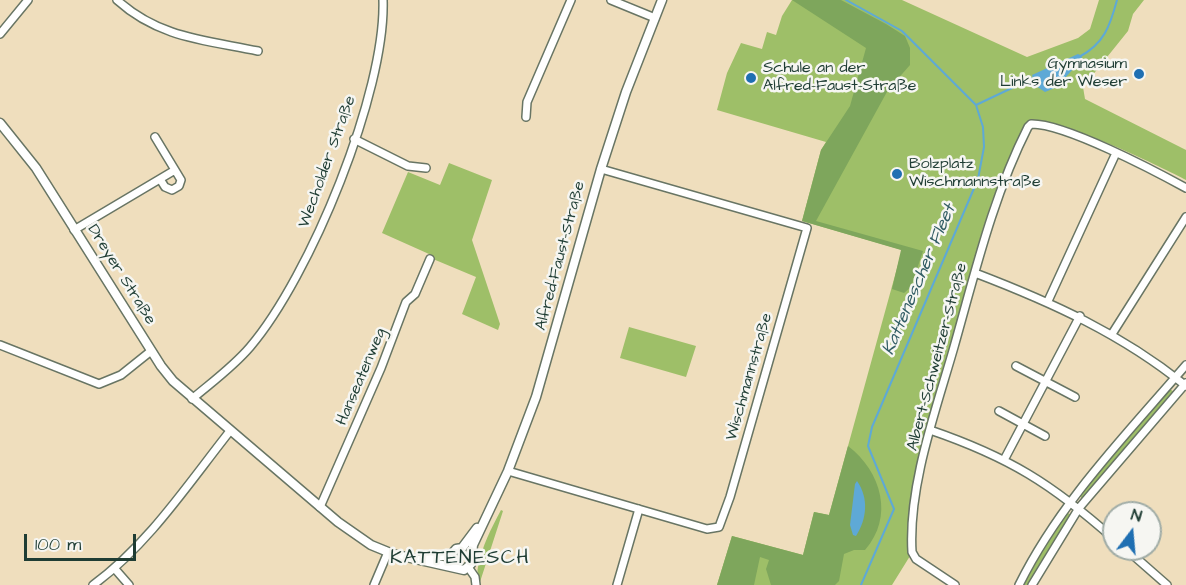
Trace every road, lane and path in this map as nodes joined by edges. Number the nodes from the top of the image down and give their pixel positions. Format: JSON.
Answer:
{"nodes":[{"id":1,"x":28,"y":0,"type":"edge"},
{"id":2,"x":117,"y":0,"type":"edge"},
{"id":3,"x":383,"y":0,"type":"edge"},
{"id":4,"x":571,"y":0,"type":"edge"},
{"id":5,"x":611,"y":0,"type":"edge"},
{"id":6,"x":662,"y":0,"type":"edge"},
{"id":7,"x":655,"y":18,"type":"junction"},
{"id":8,"x":0,"y":34,"type":"edge"},
{"id":9,"x":258,"y":51,"type":"dead end"},
{"id":10,"x":526,"y":117,"type":"dead end"},
{"id":11,"x":0,"y":123,"type":"edge"},
{"id":12,"x":155,"y":137,"type":"dead end"},
{"id":13,"x":354,"y":139,"type":"junction"},
{"id":14,"x":1116,"y":153,"type":"junction"},
{"id":15,"x":426,"y":168,"type":"dead end"},
{"id":16,"x":601,"y":169,"type":"junction"},
{"id":17,"x":175,"y":170,"type":"junction"},
{"id":18,"x":160,"y":179,"type":"junction"},
{"id":19,"x":1186,"y":188,"type":"edge"},
{"id":20,"x":1186,"y":217,"type":"edge"},
{"id":21,"x":74,"y":230,"type":"junction"},
{"id":22,"x":430,"y":259,"type":"dead end"},
{"id":23,"x":975,"y":273,"type":"junction"},
{"id":24,"x":1048,"y":301,"type":"junction"},
{"id":25,"x":1080,"y":316,"type":"junction"},
{"id":26,"x":1112,"y":334,"type":"junction"},
{"id":27,"x":0,"y":345,"type":"edge"},
{"id":28,"x":151,"y":351,"type":"junction"},
{"id":29,"x":1186,"y":365,"type":"edge"},
{"id":30,"x":1016,"y":366,"type":"dead end"},
{"id":31,"x":1175,"y":377,"type":"junction"},
{"id":32,"x":1046,"y":382,"type":"junction"},
{"id":33,"x":1186,"y":385,"type":"edge"},
{"id":34,"x":1075,"y":397,"type":"dead end"},
{"id":35,"x":192,"y":399,"type":"junction"},
{"id":36,"x":999,"y":411,"type":"dead end"},
{"id":37,"x":1023,"y":424,"type":"junction"},
{"id":38,"x":930,"y":430,"type":"junction"},
{"id":39,"x":230,"y":431,"type":"junction"},
{"id":40,"x":1045,"y":435,"type":"dead end"},
{"id":41,"x":1004,"y":460,"type":"junction"},
{"id":42,"x":508,"y":471,"type":"junction"},
{"id":43,"x":1071,"y":500,"type":"junction"},
{"id":44,"x":320,"y":507,"type":"junction"},
{"id":45,"x":1079,"y":508,"type":"junction"},
{"id":46,"x":639,"y":510,"type":"junction"},
{"id":47,"x":484,"y":518,"type":"junction"},
{"id":48,"x":1102,"y":528,"type":"edge"},
{"id":49,"x":462,"y":548,"type":"junction"},
{"id":50,"x":388,"y":552,"type":"junction"},
{"id":51,"x":471,"y":556,"type":"junction"},
{"id":52,"x":450,"y":560,"type":"junction"},
{"id":53,"x":1140,"y":561,"type":"edge"},
{"id":54,"x":468,"y":567,"type":"junction"},
{"id":55,"x":115,"y":569,"type":"junction"},
{"id":56,"x":93,"y":585,"type":"edge"},
{"id":57,"x":129,"y":585,"type":"edge"},
{"id":58,"x":374,"y":585,"type":"edge"},
{"id":59,"x":476,"y":585,"type":"edge"},
{"id":60,"x":617,"y":585,"type":"edge"},
{"id":61,"x":955,"y":585,"type":"edge"},
{"id":62,"x":1019,"y":585,"type":"edge"},
{"id":63,"x":1032,"y":585,"type":"edge"},
{"id":64,"x":1167,"y":585,"type":"edge"}],
"edges":[{"from":1,"to":8,"type":"street"},
{"from":2,"to":9,"type":"street"},
{"from":3,"to":13,"type":"street","name":"Wecholder Straße"},
{"from":4,"to":10,"type":"street"},
{"from":5,"to":7,"type":"street"},
{"from":6,"to":7,"type":"street","name":"Alfred-Faust-Straße"},
{"from":7,"to":16,"type":"street","name":"Alfred-Faust-Straße"},
{"from":11,"to":21,"type":"street","name":"Dreyer Straße"},
{"from":12,"to":17,"type":"street"},
{"from":13,"to":15,"type":"street"},
{"from":13,"to":35,"type":"street","name":"Wecholder Straße"},
{"from":14,"to":19,"type":"street"},
{"from":14,"to":23,"type":"street","name":"Albert-Schweitzer-Straße"},
{"from":14,"to":24,"type":"street"},
{"from":16,"to":42,"type":"street","name":"Alfred-Faust-Straße"},
{"from":16,"to":46,"type":"street","name":"Wischmannstraße"},
{"from":17,"to":18,"type":"street"},
{"from":17,"to":18,"type":"street"},
{"from":18,"to":21,"type":"street"},
{"from":20,"to":26,"type":"street"},
{"from":21,"to":28,"type":"street","name":"Dreyer Straße"},
{"from":22,"to":44,"type":"street","name":"Hanseatenweg"},
{"from":23,"to":24,"type":"street"},
{"from":23,"to":38,"type":"street","name":"Albert-Schweitzer-Straße"},
{"from":24,"to":25,"type":"street"},
{"from":25,"to":26,"type":"street"},
{"from":25,"to":32,"type":"street"},
{"from":26,"to":31,"type":"street"},
{"from":27,"to":28,"type":"street"},
{"from":28,"to":35,"type":"street","name":"Dreyer Straße"},
{"from":29,"to":31,"type":"street"},
{"from":30,"to":32,"type":"street"},
{"from":31,"to":33,"type":"street"},
{"from":31,"to":43,"type":"street"},
{"from":32,"to":34,"type":"street"},
{"from":32,"to":37,"type":"street"},
{"from":33,"to":45,"type":"street"},
{"from":35,"to":39,"type":"street","name":"Dreyer Straße"},
{"from":36,"to":37,"type":"street"},
{"from":37,"to":40,"type":"street"},
{"from":37,"to":41,"type":"street"},
{"from":38,"to":41,"type":"street"},
{"from":38,"to":61,"type":"street","name":"Albert-Schweitzer-Straße"},
{"from":39,"to":44,"type":"street","name":"Alfred-Faust-Straße"},
{"from":39,"to":55,"type":"street"},
{"from":41,"to":43,"type":"street"},
{"from":42,"to":46,"type":"street","name":"Wischmannstraße"},
{"from":42,"to":47,"type":"street","name":"Alfred-Faust-Straße"},
{"from":43,"to":45,"type":"street"},
{"from":43,"to":62,"type":"street"},
{"from":44,"to":50,"type":"street","name":"Alfred-Faust-Straße"},
{"from":45,"to":48,"type":"street"},
{"from":45,"to":63,"type":"street"},
{"from":46,"to":60,"type":"street"},
{"from":47,"to":49,"type":"street","name":"Alfred-Faust-Straße"},
{"from":47,"to":51,"type":"street","name":"Alfred-Faust-Straße"},
{"from":49,"to":51,"type":"street"},
{"from":49,"to":52,"type":"street","name":"Alfred-Faust-Straße"},
{"from":50,"to":52,"type":"street","name":"Alfred-Faust-Straße"},
{"from":50,"to":58,"type":"street"},
{"from":51,"to":54,"type":"street","name":"Alfred-Faust-Straße"},
{"from":52,"to":54,"type":"street","name":"Alfred-Faust-Straße"},
{"from":53,"to":64,"type":"street"},
{"from":54,"to":59,"type":"street"},
{"from":55,"to":56,"type":"street"},
{"from":55,"to":57,"type":"street"}]}
